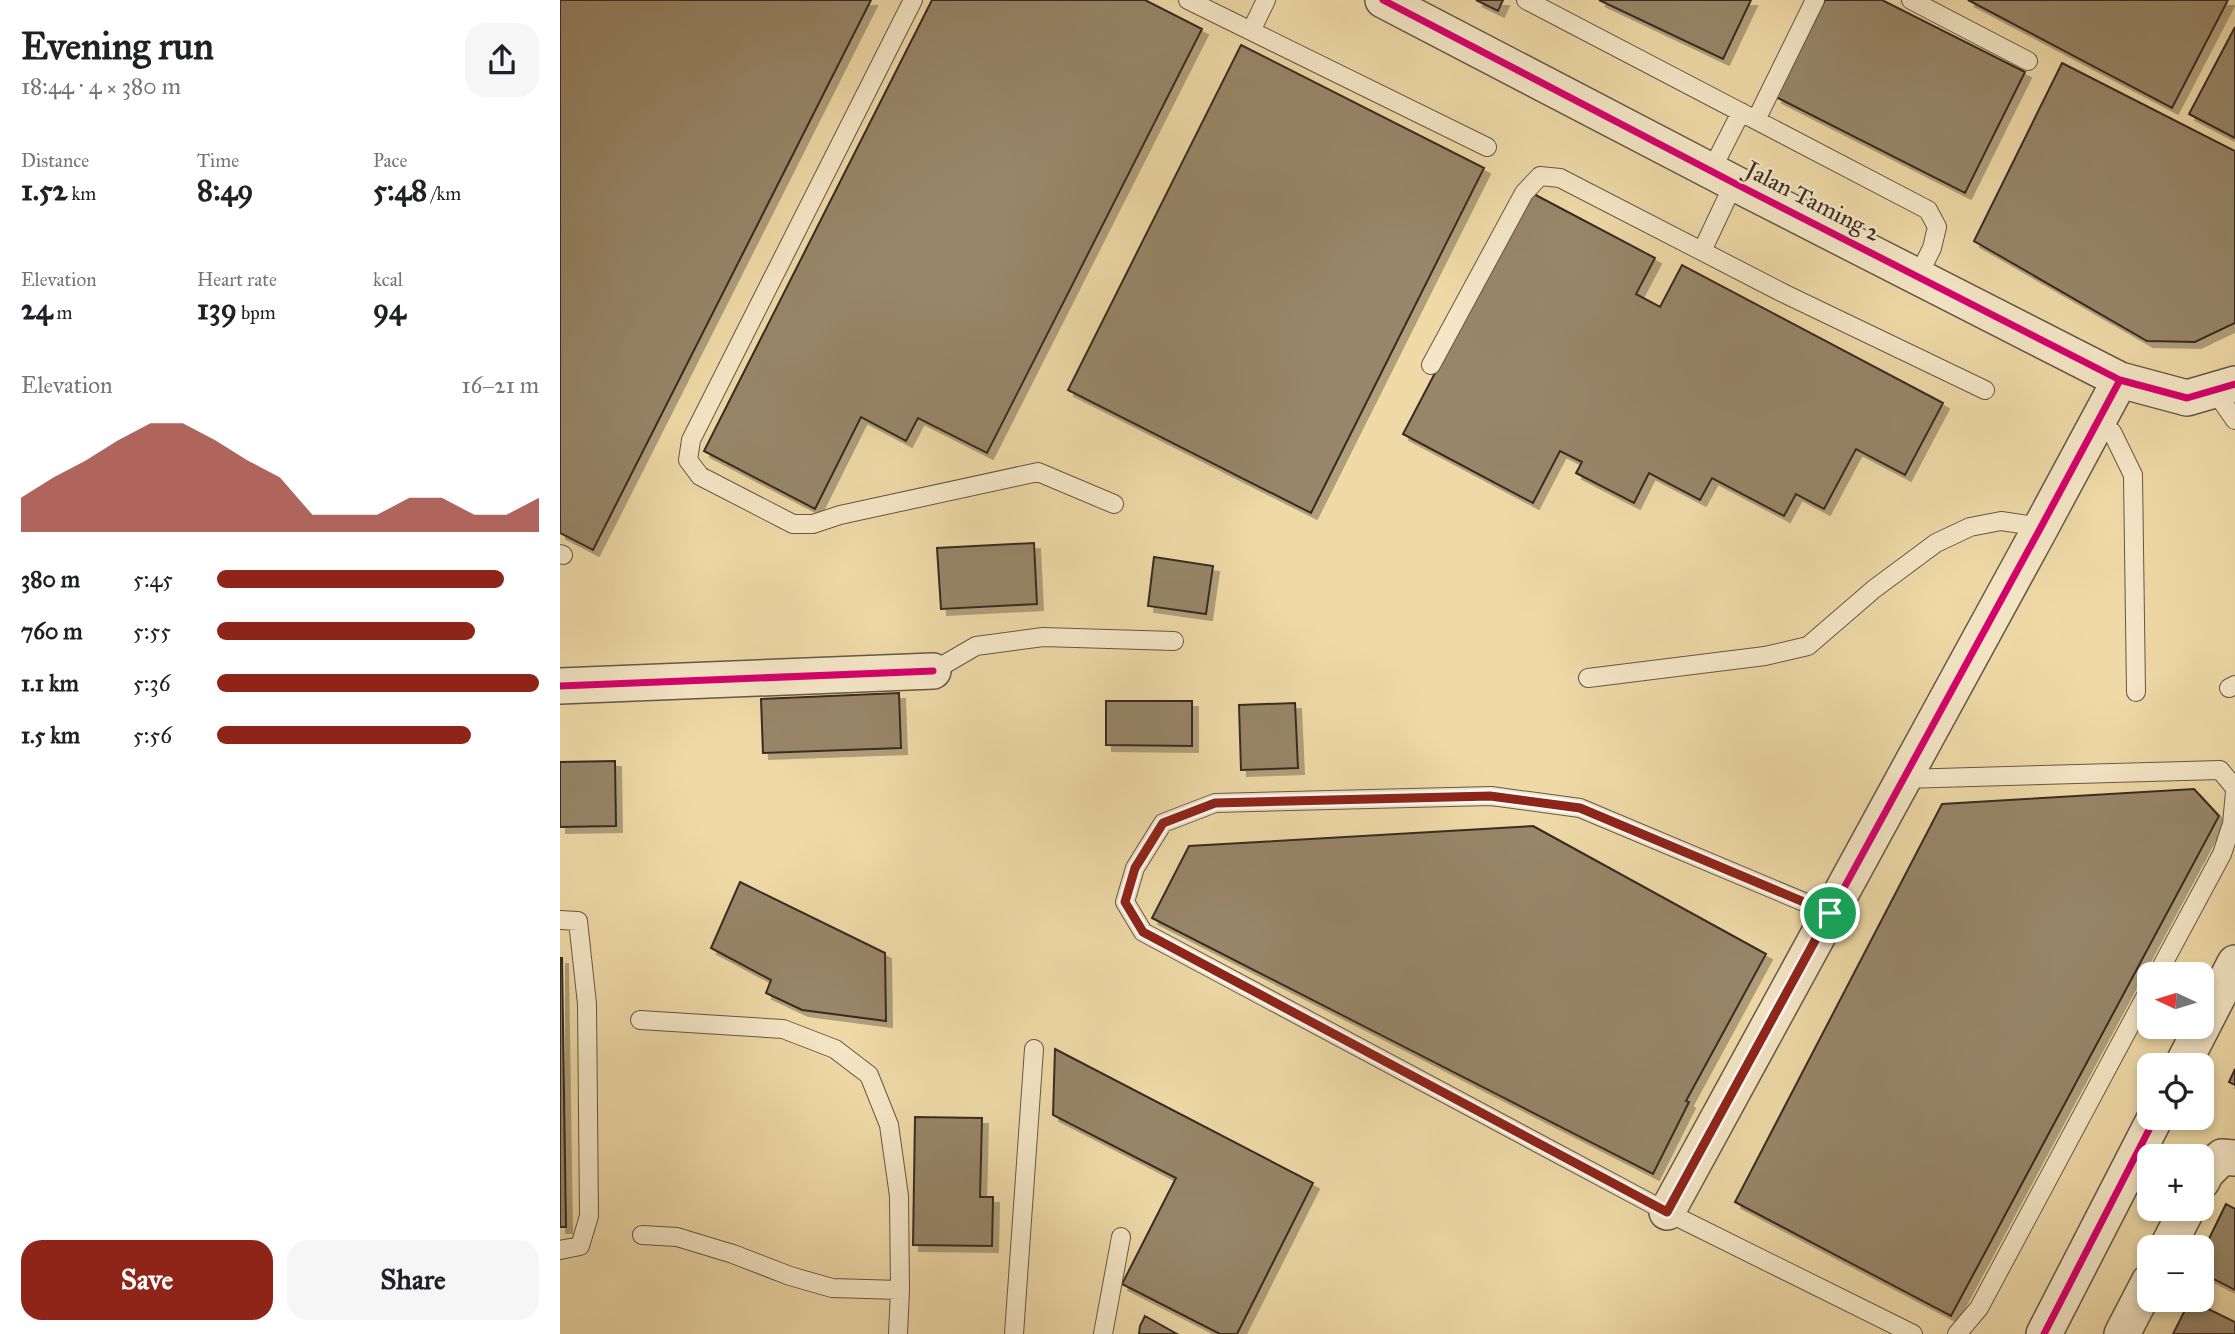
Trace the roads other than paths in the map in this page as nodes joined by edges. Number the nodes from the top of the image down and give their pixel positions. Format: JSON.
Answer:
{"nodes":[{"id":1,"x":913,"y":0,"type":"edge"},
{"id":2,"x":1188,"y":0,"type":"edge"},
{"id":3,"x":1266,"y":0,"type":"edge"},
{"id":4,"x":1383,"y":0,"type":"edge"},
{"id":5,"x":1527,"y":0,"type":"edge"},
{"id":6,"x":1815,"y":0,"type":"edge"},
{"id":7,"x":1911,"y":0,"type":"edge"},
{"id":8,"x":1251,"y":31,"type":"junction"},
{"id":9,"x":2028,"y":61,"type":"dead end"},
{"id":10,"x":1748,"y":116,"type":"junction"},
{"id":11,"x":1487,"y":147,"type":"dead end"},
{"id":12,"x":1723,"y":177,"type":"junction"},
{"id":13,"x":1702,"y":251,"type":"junction"},
{"id":14,"x":1918,"y":276,"type":"junction"},
{"id":15,"x":1431,"y":365,"type":"dead end"},
{"id":16,"x":2120,"y":380,"type":"junction"},
{"id":17,"x":2225,"y":387,"type":"edge"},
{"id":18,"x":1985,"y":390,"type":"dead end"},
{"id":19,"x":2235,"y":420,"type":"edge"},
{"id":20,"x":2094,"y":426,"type":"junction"},
{"id":21,"x":1114,"y":504,"type":"dead end"},
{"id":22,"x":2042,"y":527,"type":"junction"},
{"id":23,"x":1174,"y":641,"type":"dead end"},
{"id":24,"x":933,"y":671,"type":"joint"},
{"id":25,"x":1588,"y":678,"type":"dead end"},
{"id":26,"x":560,"y":686,"type":"edge"},
{"id":27,"x":2136,"y":691,"type":"dead end"},
{"id":28,"x":1903,"y":779,"type":"junction"},
{"id":29,"x":2235,"y":790,"type":"edge"},
{"id":30,"x":1830,"y":913,"type":"junction"},
{"id":31,"x":560,"y":920,"type":"edge"},
{"id":32,"x":2164,"y":962,"type":"edge"},
{"id":33,"x":2235,"y":963,"type":"edge"},
{"id":34,"x":2137,"y":1012,"type":"edge"},
{"id":35,"x":640,"y":1020,"type":"dead end"},
{"id":36,"x":1034,"y":1049,"type":"dead end"},
{"id":37,"x":2189,"y":1053,"type":"edge"},
{"id":38,"x":2149,"y":1130,"type":"edge"},
{"id":39,"x":2235,"y":1158,"type":"edge"},
{"id":40,"x":2214,"y":1165,"type":"edge"},
{"id":41,"x":1667,"y":1212,"type":"junction"},
{"id":42,"x":642,"y":1235,"type":"dead end"},
{"id":43,"x":1121,"y":1237,"type":"dead end"},
{"id":44,"x":560,"y":1250,"type":"edge"},
{"id":45,"x":900,"y":1290,"type":"junction"},
{"id":46,"x":2137,"y":1305,"type":"edge"},
{"id":47,"x":898,"y":1334,"type":"edge"},
{"id":48,"x":1014,"y":1334,"type":"edge"},
{"id":49,"x":1102,"y":1334,"type":"edge"},
{"id":50,"x":1913,"y":1334,"type":"edge"},
{"id":51,"x":1957,"y":1334,"type":"edge"},
{"id":52,"x":2044,"y":1334,"type":"edge"},
{"id":53,"x":2122,"y":1334,"type":"edge"}],
"edges":[{"from":1,"to":21,"type":"lane"},
{"from":2,"to":8,"type":"lane"},
{"from":3,"to":8,"type":"lane"},
{"from":4,"to":12,"type":"street","name":"Jalan Taming 2"},
{"from":5,"to":10,"type":"lane"},
{"from":6,"to":10,"type":"lane"},
{"from":7,"to":9,"type":"lane"},
{"from":8,"to":11,"type":"lane"},
{"from":10,"to":12,"type":"lane"},
{"from":10,"to":14,"type":"lane"},
{"from":12,"to":13,"type":"lane"},
{"from":12,"to":14,"type":"street","name":"Jalan Taming 2"},
{"from":13,"to":15,"type":"lane"},
{"from":13,"to":18,"type":"lane"},
{"from":14,"to":16,"type":"street","name":"Jalan Taming 2"},
{"from":16,"to":17,"type":"street","name":"Jalan Taming 2"},
{"from":16,"to":20,"type":"street"},
{"from":17,"to":19,"type":"lane"},
{"from":20,"to":22,"type":"street"},
{"from":20,"to":27,"type":"lane"},
{"from":22,"to":25,"type":"lane"},
{"from":22,"to":28,"type":"street"},
{"from":23,"to":24,"type":"lane"},
{"from":24,"to":26,"type":"street"},
{"from":28,"to":29,"type":"lane"},
{"from":28,"to":30,"type":"street"},
{"from":29,"to":32,"type":"lane"},
{"from":30,"to":41,"type":"street"},
{"from":30,"to":41,"type":"lane"},
{"from":31,"to":44,"type":"lane"},
{"from":33,"to":37,"type":"street"},
{"from":34,"to":51,"type":"lane"},
{"from":35,"to":45,"type":"lane"},
{"from":36,"to":48,"type":"lane"},
{"from":38,"to":52,"type":"street"},
{"from":39,"to":40,"type":"street"},
{"from":41,"to":50,"type":"lane"},
{"from":42,"to":45,"type":"lane"},
{"from":43,"to":49,"type":"lane"},
{"from":45,"to":47,"type":"lane"},
{"from":46,"to":53,"type":"street"}]}
